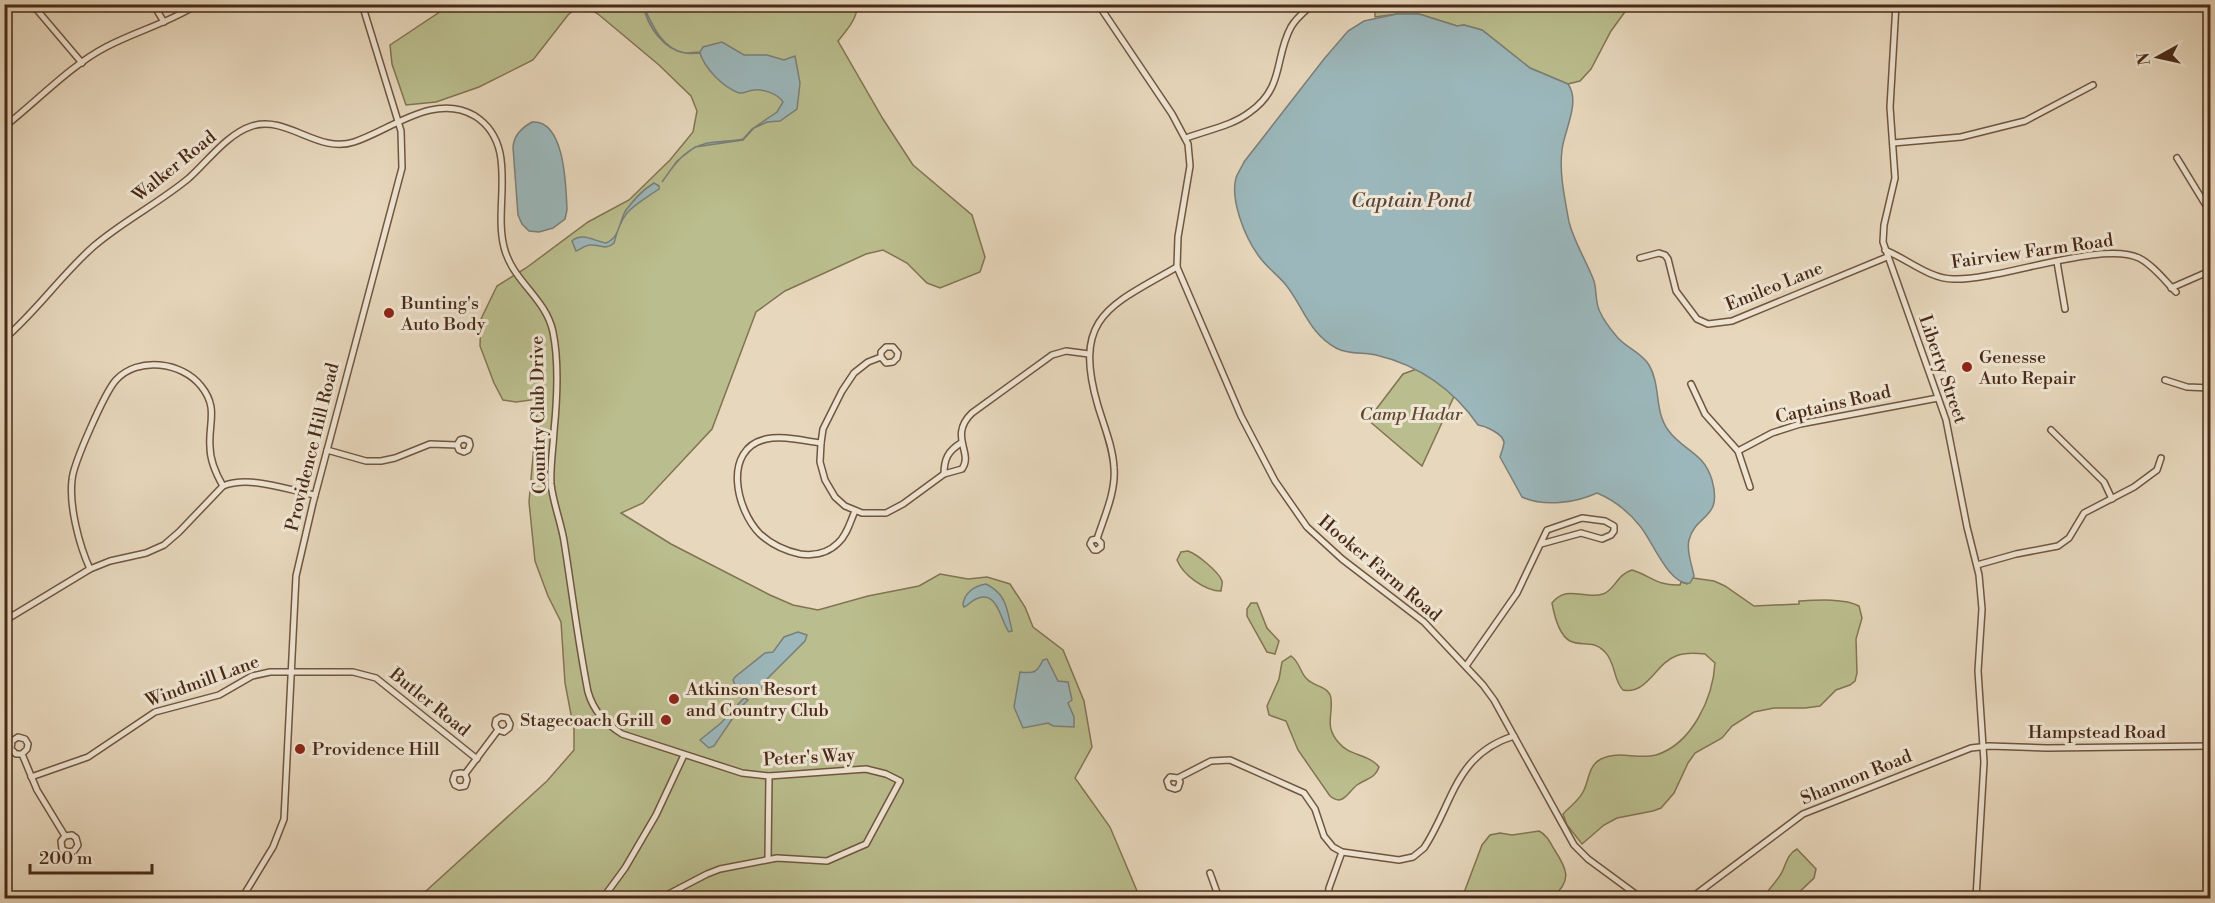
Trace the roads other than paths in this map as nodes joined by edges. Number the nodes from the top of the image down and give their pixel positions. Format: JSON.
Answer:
{"nodes":[{"id":1,"x":32,"y":4,"type":"edge"},
{"id":2,"x":153,"y":4,"type":"edge"},
{"id":3,"x":198,"y":4,"type":"edge"},
{"id":4,"x":362,"y":4,"type":"edge"},
{"id":5,"x":1098,"y":4,"type":"edge"},
{"id":6,"x":1313,"y":4,"type":"edge"},
{"id":7,"x":1896,"y":4,"type":"edge"},
{"id":8,"x":164,"y":22,"type":"junction"},
{"id":9,"x":82,"y":63,"type":"junction"},
{"id":10,"x":2093,"y":85,"type":"dead end"},
{"id":11,"x":398,"y":121,"type":"junction"},
{"id":12,"x":4,"y":127,"type":"edge"},
{"id":13,"x":1186,"y":138,"type":"junction"},
{"id":14,"x":1893,"y":143,"type":"junction"},
{"id":15,"x":2177,"y":158,"type":"dead end"},
{"id":16,"x":2211,"y":212,"type":"edge"},
{"id":17,"x":1886,"y":254,"type":"junction"},
{"id":18,"x":1640,"y":258,"type":"dead end"},
{"id":19,"x":2057,"y":262,"type":"junction"},
{"id":20,"x":1177,"y":267,"type":"junction"},
{"id":21,"x":2211,"y":271,"type":"edge"},
{"id":22,"x":2065,"y":309,"type":"dead end"},
{"id":23,"x":4,"y":339,"type":"edge"},
{"id":24,"x":1089,"y":354,"type":"junction"},
{"id":25,"x":881,"y":357,"type":"dead end"},
{"id":26,"x":2164,"y":380,"type":"dead end"},
{"id":27,"x":1691,"y":384,"type":"dead end"},
{"id":28,"x":2211,"y":388,"type":"edge"},
{"id":29,"x":1938,"y":398,"type":"junction"},
{"id":30,"x":2051,"y":430,"type":"dead end"},
{"id":31,"x":821,"y":443,"type":"junction"},
{"id":32,"x":961,"y":443,"type":"junction"},
{"id":33,"x":457,"y":445,"type":"dead end"},
{"id":34,"x":327,"y":450,"type":"junction"},
{"id":35,"x":1738,"y":451,"type":"junction"},
{"id":36,"x":2161,"y":458,"type":"dead end"},
{"id":37,"x":944,"y":474,"type":"junction"},
{"id":38,"x":223,"y":486,"type":"junction"},
{"id":39,"x":1750,"y":487,"type":"dead end"},
{"id":40,"x":315,"y":495,"type":"junction"},
{"id":41,"x":2112,"y":499,"type":"junction"},
{"id":42,"x":855,"y":511,"type":"junction"},
{"id":43,"x":1097,"y":539,"type":"dead end"},
{"id":44,"x":1541,"y":544,"type":"junction"},
{"id":45,"x":1977,"y":565,"type":"junction"},
{"id":46,"x":90,"y":569,"type":"junction"},
{"id":47,"x":4,"y":621,"type":"edge"},
{"id":48,"x":1466,"y":666,"type":"junction"},
{"id":49,"x":290,"y":672,"type":"junction"},
{"id":50,"x":498,"y":730,"type":"dead end"},
{"id":51,"x":1514,"y":736,"type":"junction"},
{"id":52,"x":1984,"y":746,"type":"junction"},
{"id":53,"x":2211,"y":746,"type":"edge"},
{"id":54,"x":22,"y":754,"type":"dead end"},
{"id":55,"x":684,"y":755,"type":"junction"},
{"id":56,"x":477,"y":759,"type":"junction"},
{"id":57,"x":465,"y":774,"type":"dead end"},
{"id":58,"x":769,"y":776,"type":"junction"},
{"id":59,"x":31,"y":777,"type":"junction"},
{"id":60,"x":1178,"y":778,"type":"dead end"},
{"id":61,"x":65,"y":836,"type":"dead end"},
{"id":62,"x":1342,"y":852,"type":"junction"},
{"id":63,"x":768,"y":860,"type":"junction"},
{"id":64,"x":1210,"y":873,"type":"dead end"},
{"id":65,"x":242,"y":898,"type":"edge"},
{"id":66,"x":603,"y":898,"type":"edge"},
{"id":67,"x":661,"y":898,"type":"edge"},
{"id":68,"x":1219,"y":898,"type":"edge"},
{"id":69,"x":1328,"y":898,"type":"edge"},
{"id":70,"x":1641,"y":898,"type":"edge"},
{"id":71,"x":1691,"y":898,"type":"edge"},
{"id":72,"x":1976,"y":898,"type":"edge"}],
"edges":[{"from":1,"to":9,"type":"street"},
{"from":2,"to":8,"type":"street"},
{"from":3,"to":8,"type":"street"},
{"from":4,"to":11,"type":"street","name":"Providence Hill Road"},
{"from":5,"to":13,"type":"street","name":"Hooker Farm Road"},
{"from":6,"to":13,"type":"street"},
{"from":7,"to":14,"type":"street","name":"Liberty Street"},
{"from":8,"to":9,"type":"street"},
{"from":9,"to":12,"type":"street"},
{"from":10,"to":14,"type":"street"},
{"from":11,"to":23,"type":"street","name":"Walker Road"},
{"from":11,"to":34,"type":"street","name":"Providence Hill Road"},
{"from":11,"to":55,"type":"street","name":"Country Club Drive"},
{"from":13,"to":20,"type":"street","name":"Hooker Farm Road"},
{"from":14,"to":17,"type":"street","name":"Liberty Street"},
{"from":15,"to":16,"type":"street"},
{"from":17,"to":18,"type":"street","name":"Emileo Lane"},
{"from":17,"to":19,"type":"street","name":"Fairview Farm Road"},
{"from":17,"to":29,"type":"street","name":"Liberty Street"},
{"from":19,"to":21,"type":"street","name":"Fairview Farm Road"},
{"from":19,"to":22,"type":"street"},
{"from":20,"to":24,"type":"street"},
{"from":20,"to":48,"type":"street","name":"Hooker Farm Road"},
{"from":24,"to":32,"type":"street"},
{"from":24,"to":43,"type":"street"},
{"from":25,"to":31,"type":"street"},
{"from":26,"to":28,"type":"street"},
{"from":27,"to":35,"type":"street"},
{"from":29,"to":35,"type":"street","name":"Captains Road"},
{"from":29,"to":45,"type":"street","name":"Liberty Street"},
{"from":30,"to":41,"type":"street"},
{"from":31,"to":42,"type":"street"},
{"from":31,"to":42,"type":"street"},
{"from":32,"to":37,"type":"street"},
{"from":32,"to":37,"type":"street"},
{"from":33,"to":34,"type":"street"},
{"from":34,"to":40,"type":"street","name":"Providence Hill Road"},
{"from":35,"to":39,"type":"street"},
{"from":36,"to":41,"type":"street"},
{"from":37,"to":42,"type":"street"},
{"from":38,"to":40,"type":"street"},
{"from":38,"to":46,"type":"street"},
{"from":38,"to":46,"type":"street"},
{"from":40,"to":49,"type":"street","name":"Providence Hill Road"},
{"from":41,"to":45,"type":"street"},
{"from":44,"to":44,"type":"street"},
{"from":44,"to":48,"type":"street"},
{"from":45,"to":52,"type":"street","name":"Liberty Street"},
{"from":46,"to":47,"type":"street"},
{"from":48,"to":51,"type":"street","name":"Hooker Farm Road"},
{"from":49,"to":56,"type":"street","name":"Butler Road"},
{"from":49,"to":59,"type":"street","name":"Windmill Lane"},
{"from":49,"to":65,"type":"street","name":"Providence Hill Road"},
{"from":50,"to":56,"type":"street"},
{"from":51,"to":62,"type":"street"},
{"from":51,"to":70,"type":"street","name":"Hooker Farm Road"},
{"from":52,"to":53,"type":"street","name":"Hampstead Road"},
{"from":52,"to":71,"type":"street","name":"Shannon Road"},
{"from":52,"to":72,"type":"street","name":"Liberty Street"},
{"from":54,"to":59,"type":"street"},
{"from":55,"to":58,"type":"street","name":"Peter's Way"},
{"from":55,"to":66,"type":"street"},
{"from":56,"to":57,"type":"street"},
{"from":58,"to":63,"type":"street"},
{"from":58,"to":63,"type":"street","name":"Peter's Way"},
{"from":59,"to":61,"type":"street"},
{"from":60,"to":62,"type":"street"},
{"from":62,"to":69,"type":"street"},
{"from":63,"to":67,"type":"street"},
{"from":64,"to":68,"type":"street"}]}
